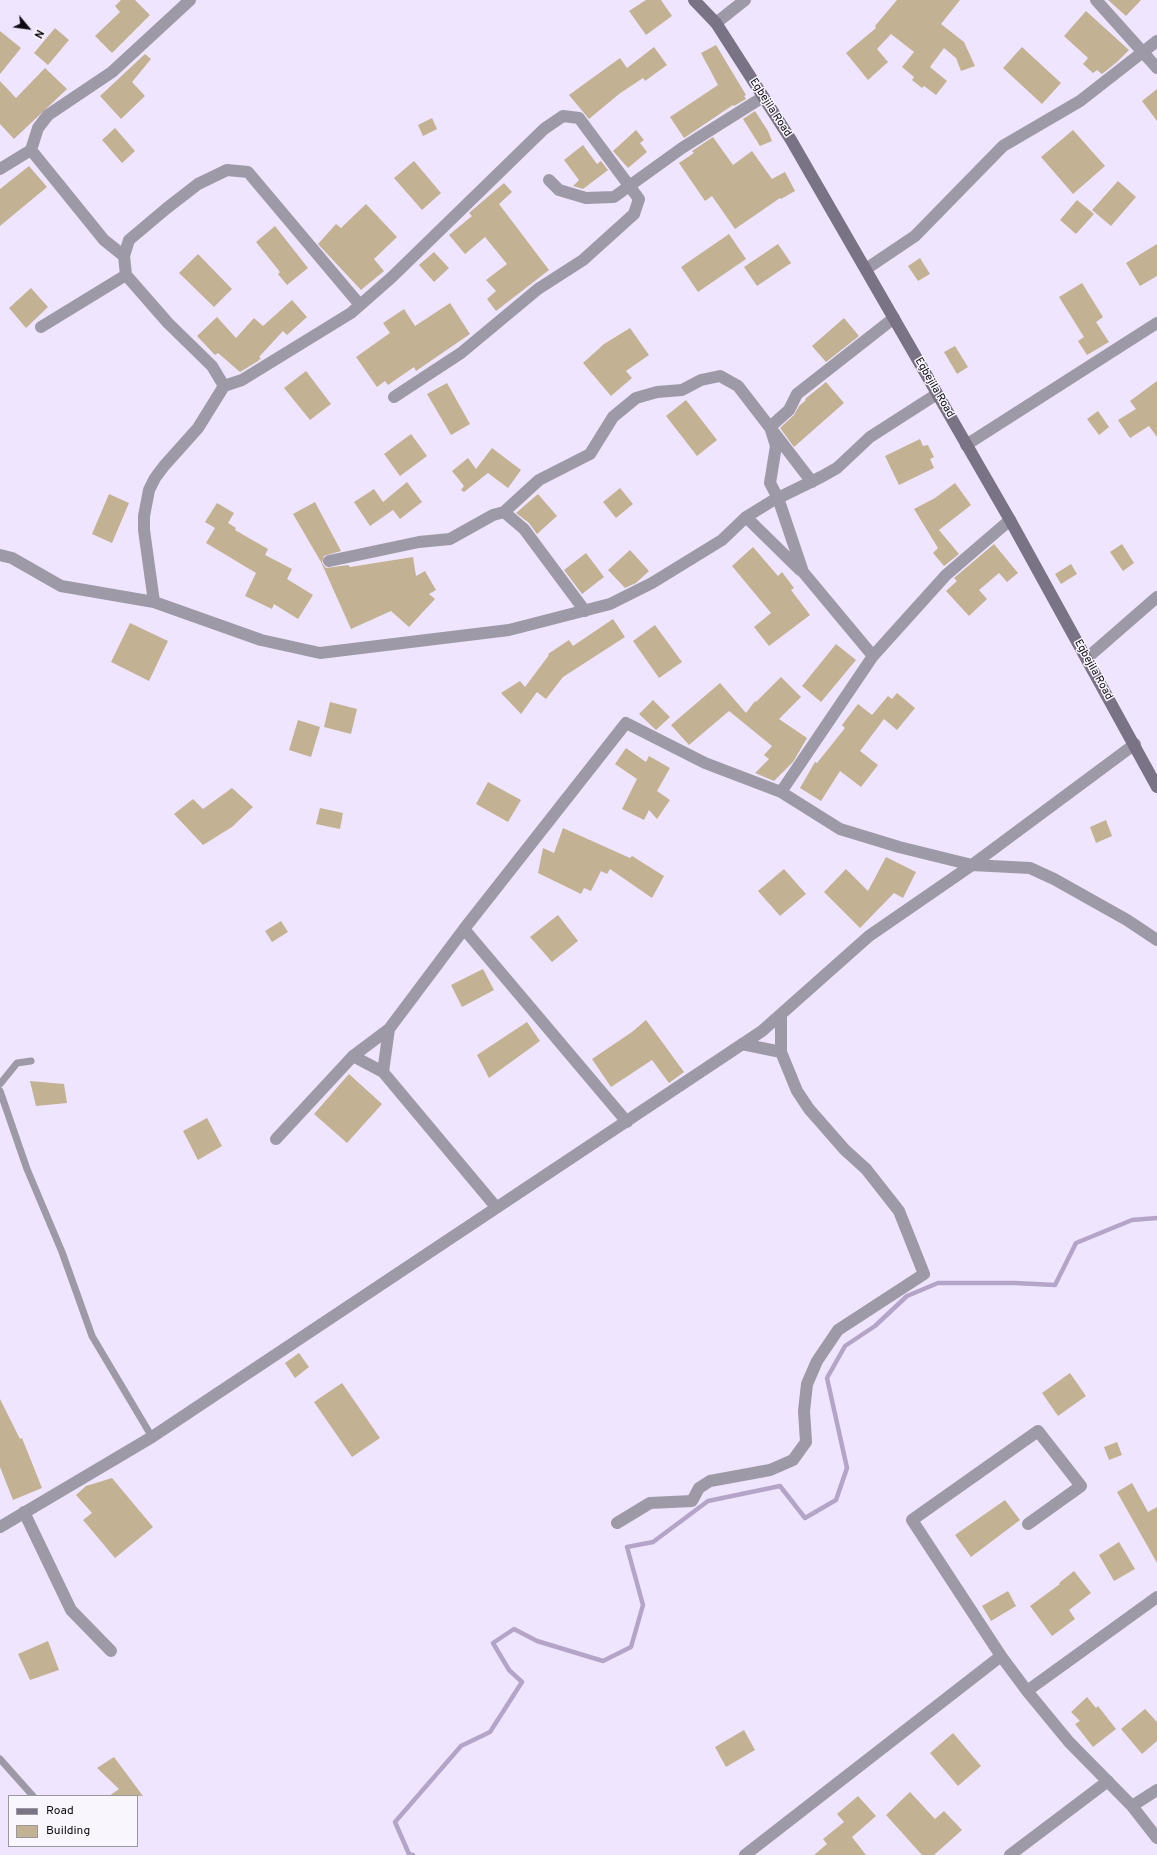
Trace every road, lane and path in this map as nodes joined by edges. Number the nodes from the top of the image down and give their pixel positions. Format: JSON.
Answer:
{"nodes":[{"id":1,"x":190,"y":0,"type":"edge"},
{"id":2,"x":694,"y":0,"type":"edge"},
{"id":3,"x":745,"y":0,"type":"edge"},
{"id":4,"x":1096,"y":0,"type":"edge"},
{"id":5,"x":716,"y":23,"type":"junction"},
{"id":6,"x":1157,"y":41,"type":"edge"},
{"id":7,"x":1142,"y":51,"type":"junction"},
{"id":8,"x":1157,"y":68,"type":"edge"},
{"id":9,"x":763,"y":97,"type":"junction"},
{"id":10,"x":31,"y":150,"type":"junction"},
{"id":11,"x":0,"y":169,"type":"edge"},
{"id":12,"x":549,"y":180,"type":"dead end"},
{"id":13,"x":630,"y":186,"type":"junction"},
{"id":14,"x":124,"y":256,"type":"junction"},
{"id":15,"x":866,"y":269,"type":"junction"},
{"id":16,"x":126,"y":275,"type":"junction"},
{"id":17,"x":360,"y":304,"type":"junction"},
{"id":18,"x":894,"y":318,"type":"junction"},
{"id":19,"x":1157,"y":323,"type":"edge"},
{"id":20,"x":41,"y":327,"type":"dead end"},
{"id":21,"x":224,"y":386,"type":"junction"},
{"id":22,"x":936,"y":394,"type":"junction"},
{"id":23,"x":394,"y":397,"type":"dead end"},
{"id":24,"x":770,"y":427,"type":"junction"},
{"id":25,"x":966,"y":445,"type":"junction"},
{"id":26,"x":812,"y":482,"type":"junction"},
{"id":27,"x":778,"y":498,"type":"junction"},
{"id":28,"x":504,"y":512,"type":"junction"},
{"id":29,"x":746,"y":517,"type":"junction"},
{"id":30,"x":1010,"y":520,"type":"junction"},
{"id":31,"x":0,"y":555,"type":"edge"},
{"id":32,"x":329,"y":561,"type":"dead end"},
{"id":33,"x":803,"y":572,"type":"junction"},
{"id":34,"x":1157,"y":597,"type":"edge"},
{"id":35,"x":154,"y":602,"type":"junction"},
{"id":36,"x":585,"y":611,"type":"junction"},
{"id":37,"x":873,"y":656,"type":"junction"},
{"id":38,"x":1087,"y":658,"type":"junction"},
{"id":39,"x":1134,"y":744,"type":"junction"},
{"id":40,"x":1157,"y":786,"type":"edge"},
{"id":41,"x":781,"y":792,"type":"junction"},
{"id":42,"x":972,"y":866,"type":"junction"},
{"id":43,"x":464,"y":929,"type":"junction"},
{"id":44,"x":1157,"y":940,"type":"edge"},
{"id":45,"x":781,"y":1014,"type":"junction"},
{"id":46,"x":389,"y":1029,"type":"junction"},
{"id":47,"x":742,"y":1044,"type":"junction"},
{"id":48,"x":780,"y":1052,"type":"junction"},
{"id":49,"x":353,"y":1056,"type":"junction"},
{"id":50,"x":31,"y":1061,"type":"dead end"},
{"id":51,"x":383,"y":1072,"type":"junction"},
{"id":52,"x":0,"y":1084,"type":"edge"},
{"id":53,"x":0,"y":1091,"type":"edge"},
{"id":54,"x":627,"y":1122,"type":"junction"},
{"id":55,"x":276,"y":1138,"type":"dead end"},
{"id":56,"x":496,"y":1207,"type":"junction"},
{"id":57,"x":152,"y":1437,"type":"junction"},
{"id":58,"x":24,"y":1512,"type":"junction"},
{"id":59,"x":617,"y":1523,"type":"dead end"},
{"id":60,"x":1028,"y":1524,"type":"dead end"},
{"id":61,"x":0,"y":1527,"type":"edge"},
{"id":62,"x":1157,"y":1597,"type":"edge"},
{"id":63,"x":111,"y":1651,"type":"dead end"},
{"id":64,"x":1001,"y":1656,"type":"junction"},
{"id":65,"x":1027,"y":1691,"type":"junction"},
{"id":66,"x":0,"y":1759,"type":"edge"},
{"id":67,"x":1108,"y":1781,"type":"junction"},
{"id":68,"x":1157,"y":1790,"type":"edge"},
{"id":69,"x":32,"y":1795,"type":"edge"},
{"id":70,"x":1132,"y":1806,"type":"junction"},
{"id":71,"x":1157,"y":1838,"type":"edge"},
{"id":72,"x":745,"y":1855,"type":"edge"},
{"id":73,"x":1010,"y":1855,"type":"edge"}],
"edges":[{"from":1,"to":10,"type":"street"},
{"from":2,"to":5,"type":"street","name":"Egbejila Road"},
{"from":3,"to":5,"type":"street"},
{"from":4,"to":7,"type":"street"},
{"from":5,"to":9,"type":"street","name":"Egbejila Road"},
{"from":6,"to":7,"type":"street"},
{"from":7,"to":8,"type":"street"},
{"from":7,"to":15,"type":"street"},
{"from":9,"to":13,"type":"street"},
{"from":9,"to":15,"type":"street","name":"Egbejila Road"},
{"from":10,"to":11,"type":"street"},
{"from":10,"to":14,"type":"street"},
{"from":12,"to":13,"type":"street"},
{"from":13,"to":17,"type":"street"},
{"from":13,"to":23,"type":"street"},
{"from":14,"to":16,"type":"street"},
{"from":14,"to":17,"type":"street"},
{"from":15,"to":18,"type":"street","name":"Egbejila Road"},
{"from":16,"to":20,"type":"street"},
{"from":16,"to":21,"type":"street"},
{"from":17,"to":21,"type":"street"},
{"from":18,"to":22,"type":"street","name":"Egbejila Road"},
{"from":18,"to":24,"type":"street"},
{"from":19,"to":25,"type":"street"},
{"from":21,"to":35,"type":"street"},
{"from":22,"to":25,"type":"street","name":"Egbejila Road"},
{"from":22,"to":26,"type":"street"},
{"from":24,"to":26,"type":"street"},
{"from":24,"to":27,"type":"street"},
{"from":24,"to":28,"type":"street"},
{"from":25,"to":30,"type":"street","name":"Egbejila Road"},
{"from":26,"to":27,"type":"street"},
{"from":27,"to":29,"type":"street"},
{"from":27,"to":33,"type":"street"},
{"from":28,"to":32,"type":"street"},
{"from":28,"to":36,"type":"street"},
{"from":29,"to":33,"type":"street"},
{"from":29,"to":36,"type":"street"},
{"from":30,"to":37,"type":"street"},
{"from":30,"to":38,"type":"street","name":"Egbejila Road"},
{"from":31,"to":35,"type":"street"},
{"from":33,"to":37,"type":"street"},
{"from":34,"to":38,"type":"street"},
{"from":35,"to":36,"type":"street"},
{"from":37,"to":41,"type":"street"},
{"from":38,"to":39,"type":"street","name":"Egbejila Road"},
{"from":39,"to":40,"type":"street","name":"Egbejila Road"},
{"from":39,"to":42,"type":"street"},
{"from":41,"to":42,"type":"street"},
{"from":41,"to":43,"type":"street"},
{"from":42,"to":44,"type":"street"},
{"from":42,"to":45,"type":"street"},
{"from":43,"to":46,"type":"street"},
{"from":43,"to":54,"type":"street"},
{"from":45,"to":47,"type":"street"},
{"from":45,"to":48,"type":"street"},
{"from":46,"to":49,"type":"street"},
{"from":46,"to":51,"type":"street"},
{"from":47,"to":48,"type":"street"},
{"from":47,"to":54,"type":"street"},
{"from":48,"to":59,"type":"street"},
{"from":49,"to":51,"type":"street"},
{"from":49,"to":55,"type":"street"},
{"from":50,"to":52,"type":"lane"},
{"from":51,"to":56,"type":"street"},
{"from":53,"to":57,"type":"lane"},
{"from":54,"to":56,"type":"street"},
{"from":56,"to":57,"type":"street"},
{"from":57,"to":58,"type":"street"},
{"from":58,"to":61,"type":"street"},
{"from":58,"to":63,"type":"street"},
{"from":60,"to":64,"type":"street"},
{"from":62,"to":65,"type":"street"},
{"from":64,"to":65,"type":"street"},
{"from":64,"to":72,"type":"street"},
{"from":65,"to":67,"type":"street"},
{"from":66,"to":69,"type":"lane"},
{"from":67,"to":70,"type":"street"},
{"from":67,"to":73,"type":"street"},
{"from":68,"to":70,"type":"street"},
{"from":70,"to":71,"type":"street"}]}
